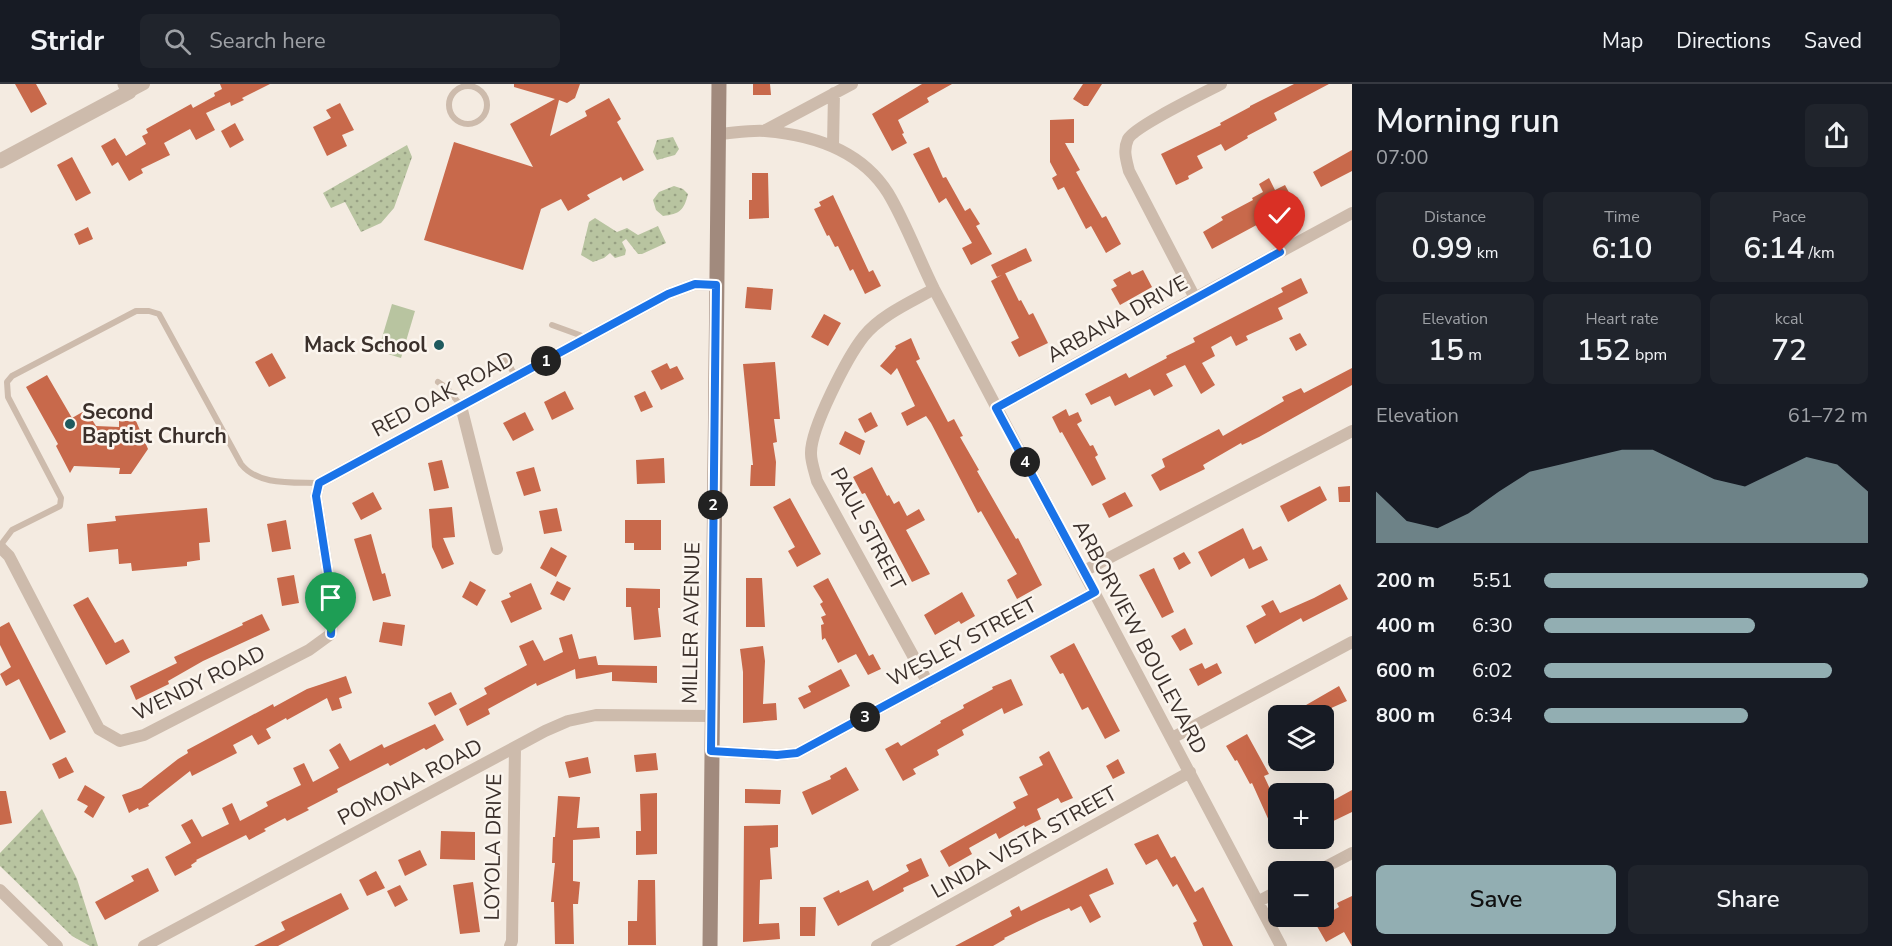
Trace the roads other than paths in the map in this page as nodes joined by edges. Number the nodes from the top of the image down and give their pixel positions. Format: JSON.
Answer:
{"nodes":[{"id":1,"x":144,"y":84,"type":"edge"},
{"id":2,"x":719,"y":84,"type":"edge"},
{"id":3,"x":852,"y":84,"type":"edge"},
{"id":4,"x":1221,"y":84,"type":"edge"},
{"id":5,"x":477,"y":86,"type":"edge"},
{"id":6,"x":127,"y":88,"type":"edge"},
{"id":7,"x":834,"y":93,"type":"junction"},
{"id":8,"x":764,"y":131,"type":"junction"},
{"id":9,"x":719,"y":134,"type":"junction"},
{"id":10,"x":833,"y":145,"type":"junction"},
{"id":11,"x":0,"y":161,"type":"edge"},
{"id":12,"x":1352,"y":213,"type":"edge"},
{"id":13,"x":716,"y":285,"type":"junction"},
{"id":14,"x":934,"y":289,"type":"junction"},
{"id":15,"x":1195,"y":298,"type":"junction"},
{"id":16,"x":552,"y":325,"type":"dead end"},
{"id":17,"x":588,"y":338,"type":"junction"},
{"id":18,"x":505,"y":358,"type":"dead end"},
{"id":19,"x":516,"y":377,"type":"junction"},
{"id":20,"x":438,"y":382,"type":"dead end"},
{"id":21,"x":461,"y":406,"type":"junction"},
{"id":22,"x":996,"y":408,"type":"junction"},
{"id":23,"x":1352,"y":430,"type":"edge"},
{"id":24,"x":319,"y":483,"type":"junction"},
{"id":25,"x":0,"y":547,"type":"edge"},
{"id":26,"x":497,"y":549,"type":"dead end"},
{"id":27,"x":1084,"y":571,"type":"junction"},
{"id":28,"x":1095,"y":592,"type":"junction"},
{"id":29,"x":1352,"y":642,"type":"edge"},
{"id":30,"x":928,"y":682,"type":"junction"},
{"id":31,"x":711,"y":716,"type":"junction"},
{"id":32,"x":1172,"y":738,"type":"junction"},
{"id":33,"x":515,"y":748,"type":"junction"},
{"id":34,"x":711,"y":751,"type":"junction"},
{"id":35,"x":1190,"y":772,"type":"junction"},
{"id":36,"x":1352,"y":853,"type":"edge"},
{"id":37,"x":1334,"y":862,"type":"edge"},
{"id":38,"x":0,"y":890,"type":"edge"},
{"id":39,"x":1268,"y":897,"type":"edge"},
{"id":40,"x":1259,"y":902,"type":"junction"},
{"id":41,"x":57,"y":946,"type":"edge"},
{"id":42,"x":144,"y":946,"type":"edge"},
{"id":43,"x":510,"y":946,"type":"edge"},
{"id":44,"x":710,"y":946,"type":"edge"},
{"id":45,"x":877,"y":946,"type":"edge"},
{"id":46,"x":1281,"y":946,"type":"edge"}],
"edges":[{"from":1,"to":6,"type":"street"},
{"from":2,"to":9,"type":"main road","name":"MILLER AVENUE"},
{"from":3,"to":7,"type":"street"},
{"from":4,"to":15,"type":"street"},
{"from":5,"to":5,"type":"lane"},
{"from":6,"to":11,"type":"street"},
{"from":7,"to":8,"type":"street"},
{"from":7,"to":10,"type":"street"},
{"from":8,"to":9,"type":"street","name":"ARBORVIEW BOULEVARD"},
{"from":8,"to":10,"type":"street","name":"ARBORVIEW BOULEVARD"},
{"from":9,"to":13,"type":"main road","name":"MILLER AVENUE"},
{"from":10,"to":14,"type":"street","name":"ARBORVIEW BOULEVARD"},
{"from":12,"to":15,"type":"street","name":"ARBANA DRIVE"},
{"from":13,"to":17,"type":"street","name":"RED OAK ROAD"},
{"from":13,"to":31,"type":"main road","name":"MILLER AVENUE"},
{"from":14,"to":22,"type":"street","name":"ARBORVIEW BOULEVARD"},
{"from":14,"to":30,"type":"street","name":"PAUL STREET"},
{"from":15,"to":22,"type":"street","name":"ARBANA DRIVE"},
{"from":16,"to":17,"type":"lane"},
{"from":17,"to":19,"type":"street","name":"RED OAK ROAD"},
{"from":18,"to":19,"type":"lane"},
{"from":19,"to":21,"type":"street","name":"RED OAK ROAD"},
{"from":20,"to":21,"type":"lane"},
{"from":21,"to":24,"type":"street","name":"RED OAK ROAD"},
{"from":21,"to":26,"type":"street"},
{"from":22,"to":27,"type":"street","name":"ARBORVIEW BOULEVARD"},
{"from":23,"to":27,"type":"street"},
{"from":24,"to":25,"type":"street","name":"WENDY ROAD"},
{"from":24,"to":25,"type":"lane"},
{"from":27,"to":28,"type":"street","name":"ARBORVIEW BOULEVARD"},
{"from":28,"to":30,"type":"street","name":"WESLEY STREET"},
{"from":28,"to":32,"type":"street","name":"ARBORVIEW BOULEVARD"},
{"from":29,"to":32,"type":"street"},
{"from":30,"to":34,"type":"street","name":"WESLEY STREET"},
{"from":31,"to":33,"type":"street","name":"POMONA ROAD"},
{"from":31,"to":34,"type":"main road","name":"MILLER AVENUE"},
{"from":32,"to":35,"type":"street","name":"ARBORVIEW BOULEVARD"},
{"from":33,"to":42,"type":"street","name":"POMONA ROAD"},
{"from":33,"to":43,"type":"street","name":"LOYOLA DRIVE"},
{"from":34,"to":44,"type":"main road","name":"MILLER AVENUE"},
{"from":35,"to":40,"type":"street","name":"ARBORVIEW BOULEVARD"},
{"from":35,"to":45,"type":"street","name":"LINDA VISTA STREET"},
{"from":36,"to":37,"type":"street"},
{"from":38,"to":41,"type":"street"},
{"from":39,"to":40,"type":"street"},
{"from":40,"to":46,"type":"street","name":"ARBORVIEW BOULEVARD"}]}
